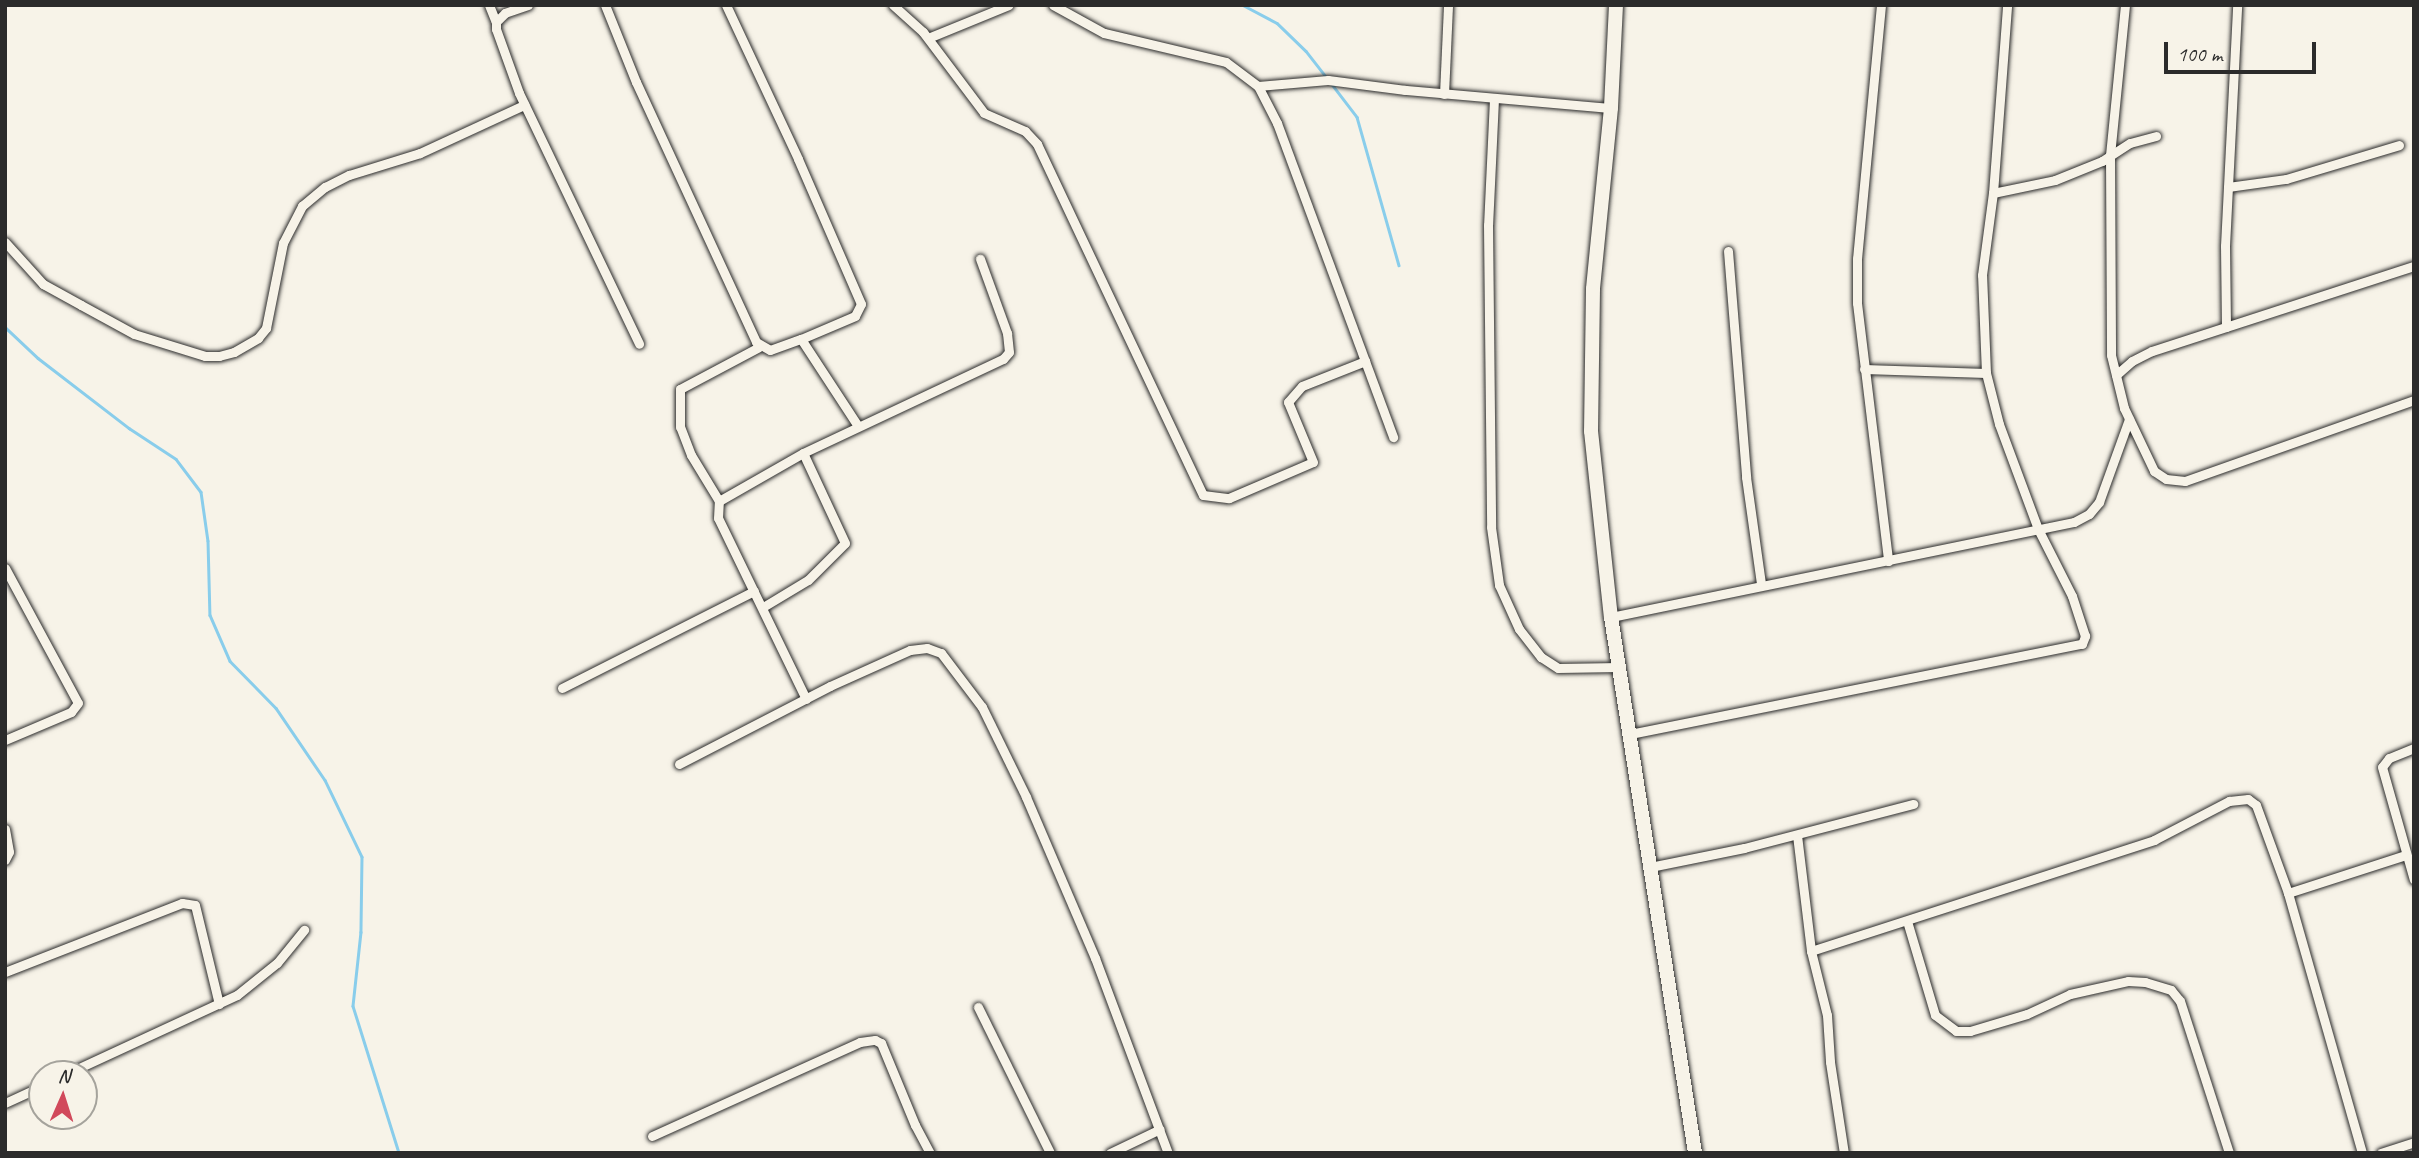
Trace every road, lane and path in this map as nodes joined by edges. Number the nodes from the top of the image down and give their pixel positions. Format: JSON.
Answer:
{"nodes":[{"id":1,"x":489,"y":5,"type":"edge"},
{"id":2,"x":528,"y":5,"type":"edge"},
{"id":3,"x":605,"y":5,"type":"edge"},
{"id":4,"x":726,"y":5,"type":"edge"},
{"id":5,"x":893,"y":5,"type":"edge"},
{"id":6,"x":1009,"y":5,"type":"edge"},
{"id":7,"x":1053,"y":5,"type":"edge"},
{"id":8,"x":1448,"y":5,"type":"edge"},
{"id":9,"x":1616,"y":5,"type":"edge"},
{"id":10,"x":1881,"y":5,"type":"edge"},
{"id":11,"x":2007,"y":5,"type":"edge"},
{"id":12,"x":2124,"y":5,"type":"edge"},
{"id":13,"x":2238,"y":5,"type":"edge"},
{"id":14,"x":496,"y":22,"type":"junction"},
{"id":15,"x":928,"y":38,"type":"junction"},
{"id":16,"x":1258,"y":86,"type":"junction"},
{"id":17,"x":1444,"y":94,"type":"junction"},
{"id":18,"x":1494,"y":99,"type":"junction"},
{"id":19,"x":524,"y":105,"type":"junction"},
{"id":20,"x":1611,"y":108,"type":"junction"},
{"id":21,"x":2156,"y":136,"type":"dead end"},
{"id":22,"x":2399,"y":145,"type":"dead end"},
{"id":23,"x":2110,"y":155,"type":"junction"},
{"id":24,"x":2228,"y":187,"type":"junction"},
{"id":25,"x":1993,"y":193,"type":"junction"},
{"id":26,"x":5,"y":242,"type":"edge"},
{"id":27,"x":1728,"y":251,"type":"dead end"},
{"id":28,"x":980,"y":259,"type":"dead end"},
{"id":29,"x":2414,"y":266,"type":"edge"},
{"id":30,"x":2226,"y":327,"type":"junction"},
{"id":31,"x":801,"y":340,"type":"junction"},
{"id":32,"x":639,"y":344,"type":"dead end"},
{"id":33,"x":759,"y":347,"type":"junction"},
{"id":34,"x":1365,"y":361,"type":"junction"},
{"id":35,"x":1864,"y":369,"type":"junction"},
{"id":36,"x":1986,"y":373,"type":"junction"},
{"id":37,"x":2116,"y":375,"type":"junction"},
{"id":38,"x":2414,"y":400,"type":"edge"},
{"id":39,"x":2129,"y":419,"type":"junction"},
{"id":40,"x":858,"y":426,"type":"junction"},
{"id":41,"x":1393,"y":437,"type":"dead end"},
{"id":42,"x":803,"y":453,"type":"junction"},
{"id":43,"x":719,"y":501,"type":"junction"},
{"id":44,"x":2038,"y":529,"type":"junction"},
{"id":45,"x":1888,"y":561,"type":"junction"},
{"id":46,"x":5,"y":568,"type":"edge"},
{"id":47,"x":1761,"y":584,"type":"junction"},
{"id":48,"x":754,"y":591,"type":"junction"},
{"id":49,"x":763,"y":607,"type":"junction"},
{"id":50,"x":1611,"y":617,"type":"junction"},
{"id":51,"x":1619,"y":667,"type":"junction"},
{"id":52,"x":562,"y":688,"type":"dead end"},
{"id":53,"x":806,"y":699,"type":"junction"},
{"id":54,"x":1630,"y":734,"type":"junction"},
{"id":55,"x":5,"y":740,"type":"edge"},
{"id":56,"x":2414,"y":748,"type":"edge"},
{"id":57,"x":680,"y":764,"type":"dead end"},
{"id":58,"x":1913,"y":804,"type":"dead end"},
{"id":59,"x":5,"y":829,"type":"edge"},
{"id":60,"x":1797,"y":835,"type":"junction"},
{"id":61,"x":2406,"y":855,"type":"junction"},
{"id":62,"x":5,"y":860,"type":"edge"},
{"id":63,"x":1650,"y":867,"type":"junction"},
{"id":64,"x":2414,"y":880,"type":"edge"},
{"id":65,"x":2288,"y":893,"type":"junction"},
{"id":66,"x":1907,"y":921,"type":"junction"},
{"id":67,"x":304,"y":930,"type":"dead end"},
{"id":68,"x":1811,"y":951,"type":"junction"},
{"id":69,"x":5,"y":972,"type":"edge"},
{"id":70,"x":219,"y":1003,"type":"junction"},
{"id":71,"x":978,"y":1007,"type":"dead end"},
{"id":72,"x":96,"y":1060,"type":"edge"},
{"id":73,"x":28,"y":1092,"type":"edge"},
{"id":74,"x":5,"y":1103,"type":"edge"},
{"id":75,"x":1160,"y":1129,"type":"junction"},
{"id":76,"x":652,"y":1136,"type":"dead end"},
{"id":77,"x":2414,"y":1142,"type":"edge"},
{"id":78,"x":930,"y":1153,"type":"edge"},
{"id":79,"x":1049,"y":1153,"type":"edge"},
{"id":80,"x":1110,"y":1153,"type":"edge"},
{"id":81,"x":1168,"y":1153,"type":"edge"},
{"id":82,"x":1695,"y":1153,"type":"edge"},
{"id":83,"x":1844,"y":1153,"type":"edge"},
{"id":84,"x":2229,"y":1153,"type":"edge"},
{"id":85,"x":2362,"y":1153,"type":"edge"},
{"id":86,"x":2381,"y":1153,"type":"edge"}],
"edges":[{"from":1,"to":14,"type":"street"},
{"from":2,"to":14,"type":"street"},
{"from":3,"to":33,"type":"street"},
{"from":4,"to":31,"type":"street"},
{"from":5,"to":15,"type":"street"},
{"from":6,"to":15,"type":"street"},
{"from":7,"to":16,"type":"street"},
{"from":8,"to":17,"type":"street"},
{"from":9,"to":20,"type":"main road"},
{"from":10,"to":35,"type":"street"},
{"from":11,"to":25,"type":"street"},
{"from":12,"to":23,"type":"street"},
{"from":13,"to":24,"type":"street"},
{"from":14,"to":19,"type":"street"},
{"from":15,"to":34,"type":"street"},
{"from":16,"to":17,"type":"street"},
{"from":16,"to":34,"type":"street"},
{"from":17,"to":18,"type":"street"},
{"from":18,"to":20,"type":"street"},
{"from":18,"to":51,"type":"street"},
{"from":19,"to":26,"type":"street"},
{"from":19,"to":32,"type":"street"},
{"from":20,"to":50,"type":"main road"},
{"from":21,"to":23,"type":"street"},
{"from":22,"to":24,"type":"street"},
{"from":23,"to":25,"type":"street"},
{"from":23,"to":37,"type":"street"},
{"from":24,"to":30,"type":"street"},
{"from":25,"to":36,"type":"street"},
{"from":27,"to":47,"type":"street"},
{"from":28,"to":40,"type":"street"},
{"from":29,"to":30,"type":"street"},
{"from":30,"to":37,"type":"street"},
{"from":31,"to":33,"type":"street"},
{"from":31,"to":40,"type":"street"},
{"from":33,"to":43,"type":"street"},
{"from":34,"to":41,"type":"street"},
{"from":35,"to":36,"type":"street"},
{"from":35,"to":45,"type":"street"},
{"from":36,"to":44,"type":"street"},
{"from":37,"to":39,"type":"street"},
{"from":38,"to":39,"type":"street"},
{"from":39,"to":44,"type":"street"},
{"from":40,"to":42,"type":"street"},
{"from":42,"to":43,"type":"street"},
{"from":42,"to":49,"type":"street"},
{"from":43,"to":48,"type":"street"},
{"from":44,"to":45,"type":"street"},
{"from":44,"to":54,"type":"street"},
{"from":45,"to":47,"type":"street"},
{"from":46,"to":55,"type":"street"},
{"from":47,"to":50,"type":"street"},
{"from":48,"to":49,"type":"street"},
{"from":48,"to":52,"type":"street"},
{"from":49,"to":53,"type":"street"},
{"from":50,"to":51,"type":"main road"},
{"from":51,"to":54,"type":"main road"},
{"from":53,"to":57,"type":"street"},
{"from":53,"to":75,"type":"street"},
{"from":54,"to":63,"type":"main road"},
{"from":56,"to":61,"type":"street"},
{"from":58,"to":60,"type":"street"},
{"from":59,"to":62,"type":"street"},
{"from":60,"to":63,"type":"street"},
{"from":60,"to":68,"type":"street"},
{"from":61,"to":64,"type":"street"},
{"from":61,"to":65,"type":"street"},
{"from":63,"to":82,"type":"main road"},
{"from":65,"to":66,"type":"street"},
{"from":65,"to":85,"type":"street"},
{"from":66,"to":68,"type":"street"},
{"from":66,"to":84,"type":"street"},
{"from":67,"to":70,"type":"street"},
{"from":68,"to":83,"type":"street"},
{"from":69,"to":70,"type":"street"},
{"from":70,"to":72,"type":"street"},
{"from":71,"to":79,"type":"street"},
{"from":73,"to":74,"type":"street"},
{"from":75,"to":80,"type":"street"},
{"from":75,"to":81,"type":"street"},
{"from":76,"to":78,"type":"street"},
{"from":77,"to":86,"type":"street"}]}
